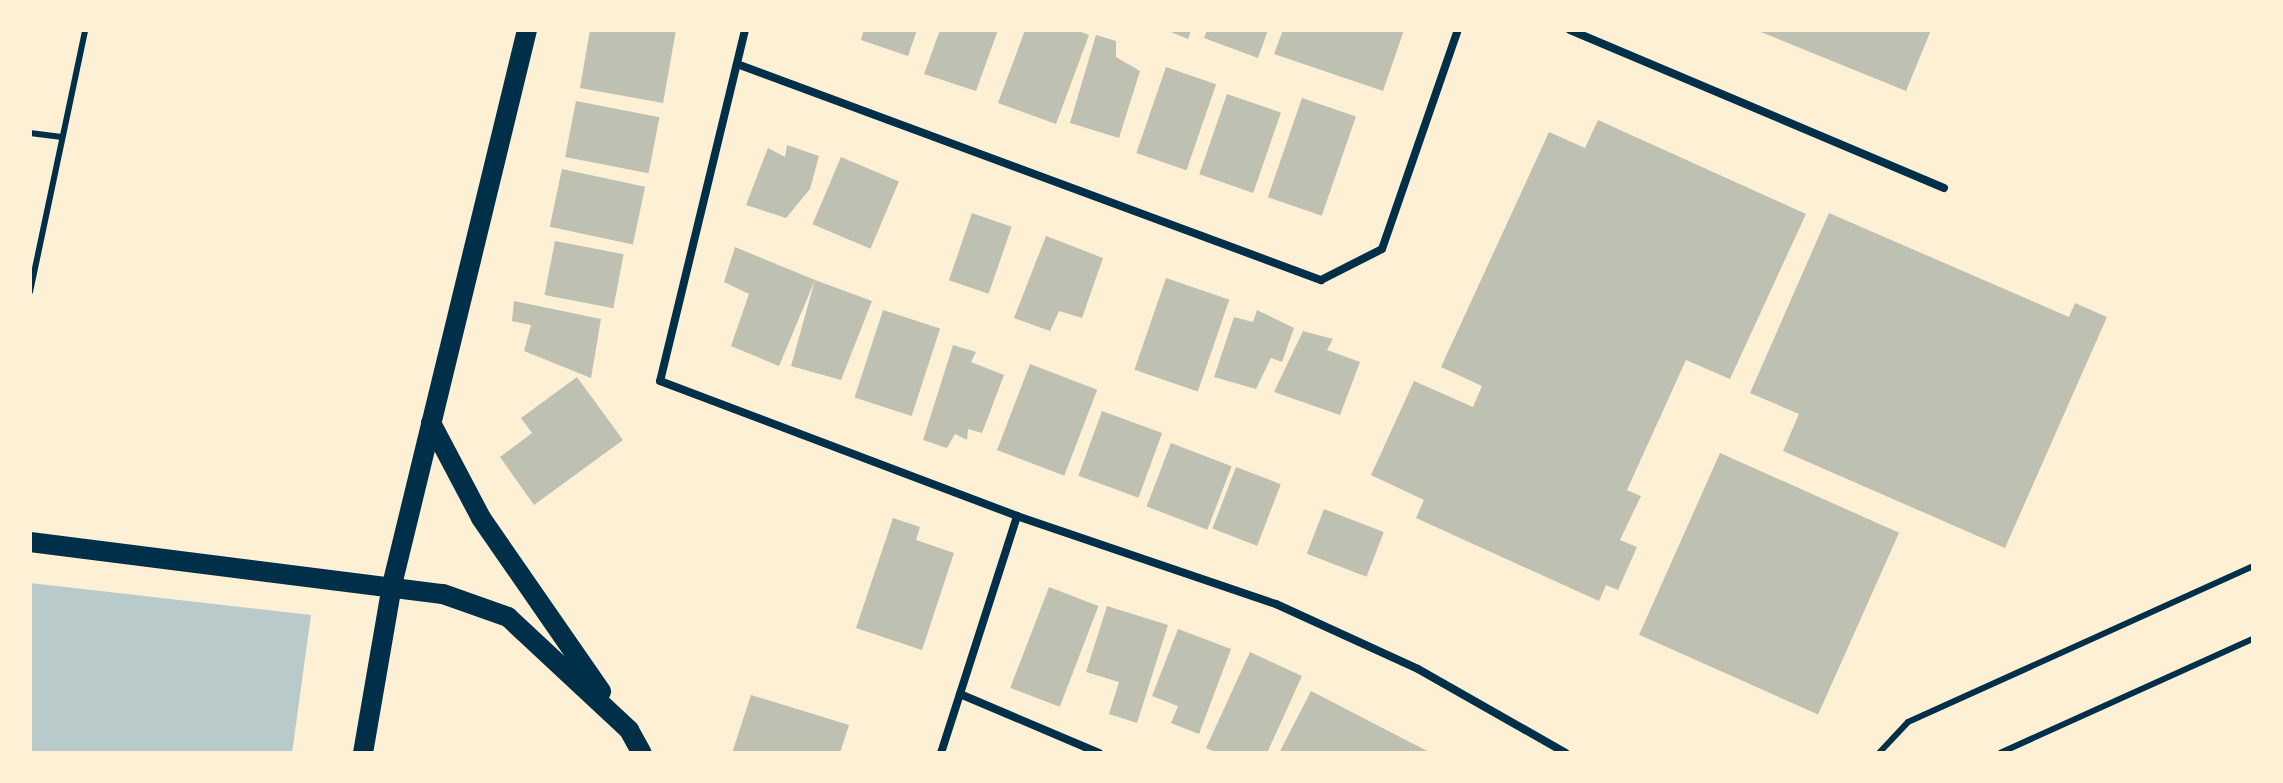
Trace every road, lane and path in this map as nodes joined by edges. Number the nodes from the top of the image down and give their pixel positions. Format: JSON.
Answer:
{"nodes":[{"id":1,"x":85,"y":30,"type":"edge"},
{"id":2,"x":527,"y":30,"type":"edge"},
{"id":3,"x":745,"y":30,"type":"edge"},
{"id":4,"x":1458,"y":30,"type":"edge"},
{"id":5,"x":1570,"y":30,"type":"edge"},
{"id":6,"x":737,"y":64,"type":"junction"},
{"id":7,"x":30,"y":133,"type":"edge"},
{"id":8,"x":62,"y":137,"type":"junction"},
{"id":9,"x":1944,"y":188,"type":"dead end"},
{"id":10,"x":30,"y":292,"type":"edge"},
{"id":11,"x":431,"y":423,"type":"junction"},
{"id":12,"x":1017,"y":516,"type":"junction"},
{"id":13,"x":30,"y":542,"type":"edge"},
{"id":14,"x":2253,"y":566,"type":"edge"},
{"id":15,"x":392,"y":585,"type":"junction"},
{"id":16,"x":2253,"y":639,"type":"edge"},
{"id":17,"x":960,"y":694,"type":"junction"},
{"id":18,"x":629,"y":730,"type":"junction"},
{"id":19,"x":363,"y":753,"type":"edge"},
{"id":20,"x":642,"y":753,"type":"edge"},
{"id":21,"x":941,"y":753,"type":"edge"},
{"id":22,"x":1099,"y":753,"type":"edge"},
{"id":23,"x":1566,"y":753,"type":"edge"},
{"id":24,"x":1879,"y":753,"type":"edge"},
{"id":25,"x":2000,"y":753,"type":"edge"}],
"edges":[{"from":1,"to":8,"type":"lane"},
{"from":2,"to":11,"type":"main road"},
{"from":3,"to":6,"type":"street"},
{"from":4,"to":6,"type":"street"},
{"from":5,"to":9,"type":"street"},
{"from":6,"to":12,"type":"street"},
{"from":7,"to":8,"type":"lane"},
{"from":8,"to":10,"type":"lane"},
{"from":11,"to":15,"type":"main road"},
{"from":11,"to":18,"type":"main road"},
{"from":12,"to":17,"type":"street"},
{"from":12,"to":23,"type":"street"},
{"from":13,"to":15,"type":"main road"},
{"from":14,"to":24,"type":"lane"},
{"from":15,"to":18,"type":"main road"},
{"from":15,"to":19,"type":"main road"},
{"from":16,"to":25,"type":"lane"},
{"from":17,"to":21,"type":"street"},
{"from":17,"to":22,"type":"street"},
{"from":18,"to":20,"type":"main road"}]}
